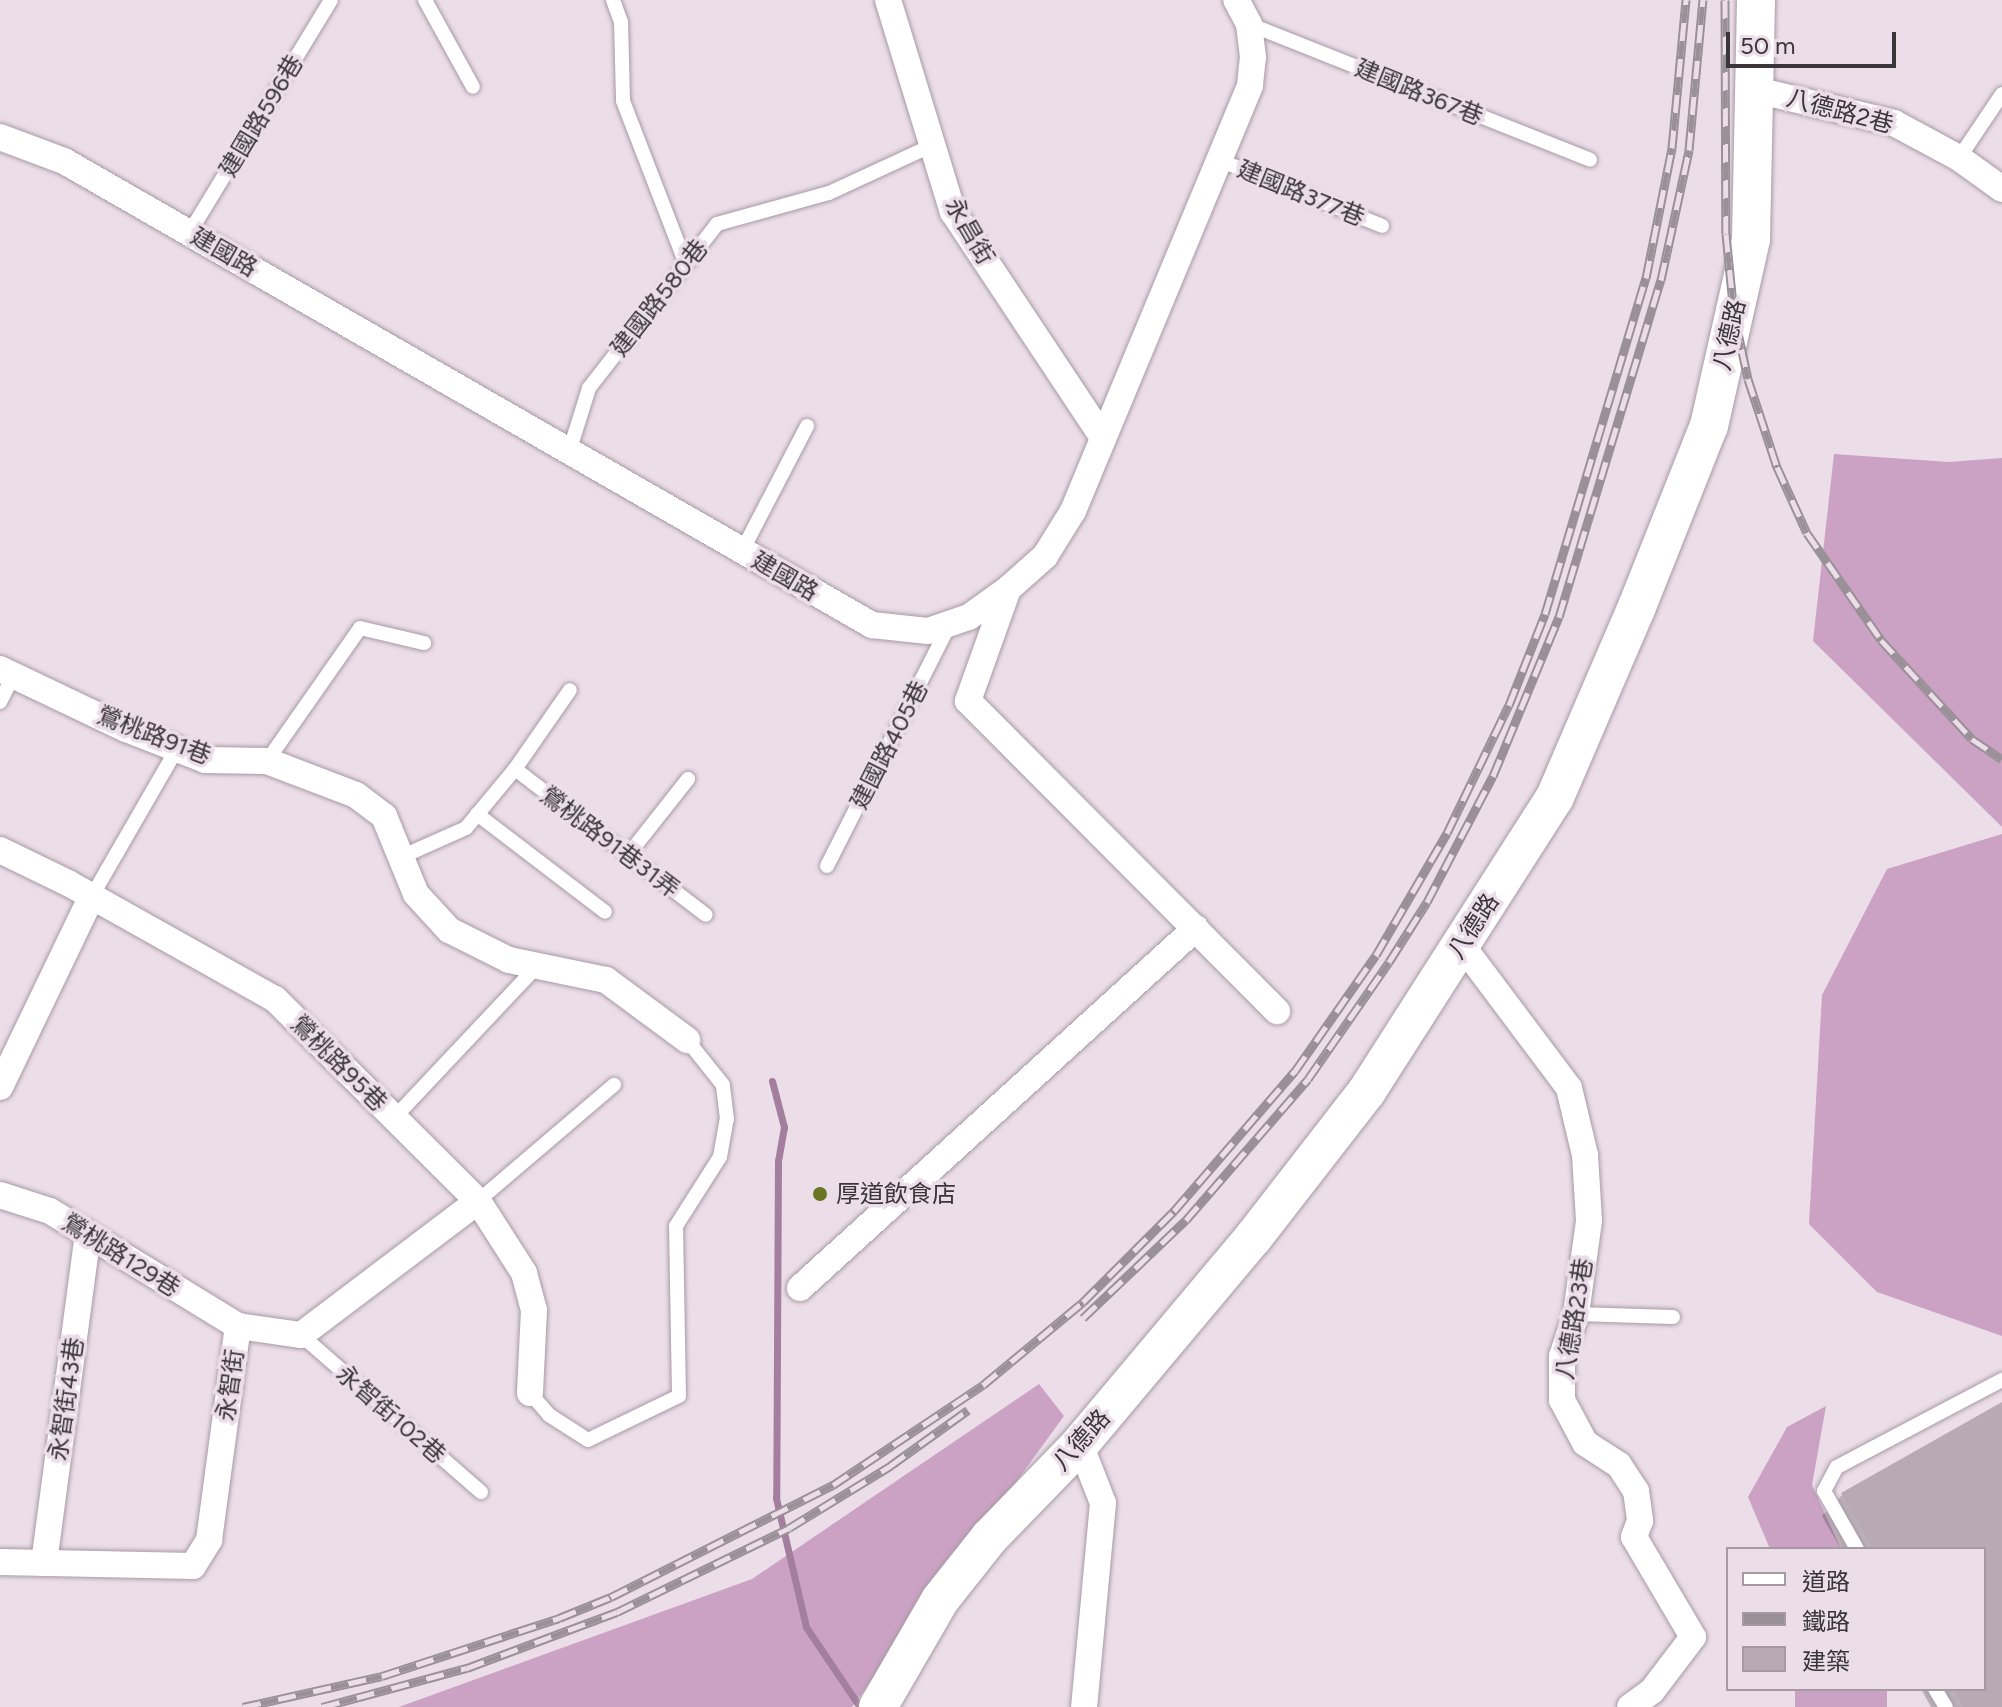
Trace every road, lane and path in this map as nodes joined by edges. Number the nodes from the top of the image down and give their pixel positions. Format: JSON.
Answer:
{"nodes":[{"id":1,"x":331,"y":0,"type":"edge"},
{"id":2,"x":425,"y":0,"type":"edge"},
{"id":3,"x":613,"y":0,"type":"edge"},
{"id":4,"x":888,"y":0,"type":"edge"},
{"id":5,"x":1236,"y":0,"type":"edge"},
{"id":6,"x":1756,"y":0,"type":"edge"},
{"id":7,"x":1249,"y":24,"type":"junction"},
{"id":8,"x":473,"y":87,"type":"dead end"},
{"id":9,"x":1756,"y":90,"type":"junction"},
{"id":10,"x":2002,"y":94,"type":"edge"},
{"id":11,"x":0,"y":137,"type":"edge"},
{"id":12,"x":933,"y":145,"type":"junction"},
{"id":13,"x":1959,"y":158,"type":"junction"},
{"id":14,"x":1219,"y":160,"type":"junction"},
{"id":15,"x":1590,"y":160,"type":"dead end"},
{"id":16,"x":2002,"y":189,"type":"edge"},
{"id":17,"x":1382,"y":226,"type":"dead end"},
{"id":18,"x":190,"y":232,"type":"junction"},
{"id":19,"x":686,"y":264,"type":"junction"},
{"id":20,"x":807,"y":426,"type":"dead end"},
{"id":21,"x":1103,"y":438,"type":"junction"},
{"id":22,"x":569,"y":452,"type":"junction"},
{"id":23,"x":742,"y":551,"type":"junction"},
{"id":24,"x":1008,"y":589,"type":"junction"},
{"id":25,"x":950,"y":623,"type":"junction"},
{"id":26,"x":424,"y":643,"type":"dead end"},
{"id":27,"x":7,"y":672,"type":"edge"},
{"id":28,"x":570,"y":690,"type":"dead end"},
{"id":29,"x":0,"y":702,"type":"edge"},
{"id":30,"x":177,"y":749,"type":"junction"},
{"id":31,"x":267,"y":761,"type":"junction"},
{"id":32,"x":515,"y":769,"type":"junction"},
{"id":33,"x":688,"y":779,"type":"dead end"},
{"id":34,"x":477,"y":814,"type":"junction"},
{"id":35,"x":0,"y":850,"type":"edge"},
{"id":36,"x":628,"y":855,"type":"junction"},
{"id":37,"x":401,"y":857,"type":"junction"},
{"id":38,"x":827,"y":866,"type":"dead end"},
{"id":39,"x":92,"y":896,"type":"junction"},
{"id":40,"x":605,"y":912,"type":"dead end"},
{"id":41,"x":706,"y":915,"type":"dead end"},
{"id":42,"x":1196,"y":928,"type":"junction"},
{"id":43,"x":1461,"y":944,"type":"junction"},
{"id":44,"x":537,"y":966,"type":"junction"},
{"id":45,"x":1277,"y":1011,"type":"dead end"},
{"id":46,"x":687,"y":1040,"type":"joint"},
{"id":47,"x":614,"y":1085,"type":"dead end"},
{"id":48,"x":0,"y":1087,"type":"edge"},
{"id":49,"x":394,"y":1118,"type":"junction"},
{"id":50,"x":0,"y":1195,"type":"edge"},
{"id":51,"x":478,"y":1201,"type":"junction"},
{"id":52,"x":88,"y":1234,"type":"junction"},
{"id":53,"x":800,"y":1288,"type":"dead end"},
{"id":54,"x":1576,"y":1314,"type":"junction"},
{"id":55,"x":1673,"y":1317,"type":"dead end"},
{"id":56,"x":238,"y":1326,"type":"junction"},
{"id":57,"x":301,"y":1335,"type":"junction"},
{"id":58,"x":2002,"y":1380,"type":"edge"},
{"id":59,"x":530,"y":1393,"type":"joint"},
{"id":60,"x":1080,"y":1444,"type":"junction"},
{"id":61,"x":481,"y":1492,"type":"dead end"},
{"id":62,"x":1856,"y":1547,"type":"edge"},
{"id":63,"x":0,"y":1562,"type":"edge"},
{"id":64,"x":44,"y":1563,"type":"junction"},
{"id":65,"x":878,"y":1707,"type":"edge"},
{"id":66,"x":1084,"y":1707,"type":"edge"},
{"id":67,"x":1630,"y":1707,"type":"edge"}],
"edges":[{"from":1,"to":18,"type":"lane","name":"建國路596巷"},
{"from":2,"to":8,"type":"lane"},
{"from":3,"to":19,"type":"lane"},
{"from":4,"to":12,"type":"street","name":"永昌街"},
{"from":5,"to":7,"type":"street","name":"建國路"},
{"from":6,"to":9,"type":"main road","name":"八德路"},
{"from":7,"to":14,"type":"street","name":"建國路"},
{"from":7,"to":15,"type":"lane","name":"建國路367巷"},
{"from":9,"to":13,"type":"street","name":"八德路2巷"},
{"from":9,"to":43,"type":"main road","name":"八德路"},
{"from":10,"to":13,"type":"lane"},
{"from":11,"to":18,"type":"street","name":"建國路"},
{"from":12,"to":19,"type":"lane","name":"建國路580巷"},
{"from":12,"to":21,"type":"street","name":"永昌街"},
{"from":13,"to":16,"type":"street","name":"八德路2巷"},
{"from":14,"to":17,"type":"lane","name":"建國路377巷"},
{"from":14,"to":21,"type":"street","name":"建國路"},
{"from":18,"to":22,"type":"street","name":"建國路"},
{"from":19,"to":22,"type":"lane","name":"建國路580巷"},
{"from":20,"to":23,"type":"lane"},
{"from":21,"to":24,"type":"street","name":"建國路"},
{"from":22,"to":23,"type":"street","name":"建國路"},
{"from":23,"to":25,"type":"street","name":"建國路"},
{"from":24,"to":25,"type":"street","name":"建國路"},
{"from":24,"to":42,"type":"street"},
{"from":25,"to":38,"type":"lane","name":"建國路405巷"},
{"from":26,"to":31,"type":"lane"},
{"from":27,"to":29,"type":"lane"},
{"from":27,"to":30,"type":"street","name":"鶯桃路91巷"},
{"from":28,"to":32,"type":"lane"},
{"from":30,"to":31,"type":"street","name":"鶯桃路91巷"},
{"from":30,"to":39,"type":"lane"},
{"from":31,"to":37,"type":"street","name":"鶯桃路91巷"},
{"from":32,"to":34,"type":"lane"},
{"from":32,"to":36,"type":"lane","name":"鶯桃路91巷31弄"},
{"from":33,"to":36,"type":"lane"},
{"from":34,"to":37,"type":"lane"},
{"from":34,"to":40,"type":"lane"},
{"from":35,"to":39,"type":"street","name":"鶯桃路95巷"},
{"from":36,"to":41,"type":"lane","name":"鶯桃路91巷31弄"},
{"from":37,"to":44,"type":"street","name":"鶯桃路91巷"},
{"from":39,"to":48,"type":"street"},
{"from":39,"to":49,"type":"street","name":"鶯桃路95巷"},
{"from":42,"to":45,"type":"street"},
{"from":42,"to":53,"type":"street"},
{"from":43,"to":54,"type":"street","name":"八德路23巷"},
{"from":43,"to":60,"type":"main road","name":"八德路"},
{"from":44,"to":46,"type":"street","name":"鶯桃路91巷"},
{"from":44,"to":49,"type":"lane"},
{"from":46,"to":59,"type":"lane"},
{"from":47,"to":51,"type":"lane"},
{"from":49,"to":51,"type":"street","name":"鶯桃路95巷"},
{"from":50,"to":52,"type":"street","name":"鶯桃路129巷"},
{"from":51,"to":57,"type":"street"},
{"from":51,"to":59,"type":"street","name":"鶯桃路95巷"},
{"from":52,"to":56,"type":"street","name":"鶯桃路129巷"},
{"from":52,"to":64,"type":"street","name":"永智街43巷"},
{"from":54,"to":55,"type":"lane"},
{"from":54,"to":67,"type":"street","name":"八德路23巷"},
{"from":56,"to":57,"type":"street","name":"永智街"},
{"from":56,"to":64,"type":"street","name":"永智街"},
{"from":57,"to":61,"type":"lane","name":"永智街102巷"},
{"from":58,"to":62,"type":"lane"},
{"from":60,"to":65,"type":"main road","name":"八德路"},
{"from":60,"to":66,"type":"street"},
{"from":63,"to":64,"type":"street","name":"永智街"}]}
